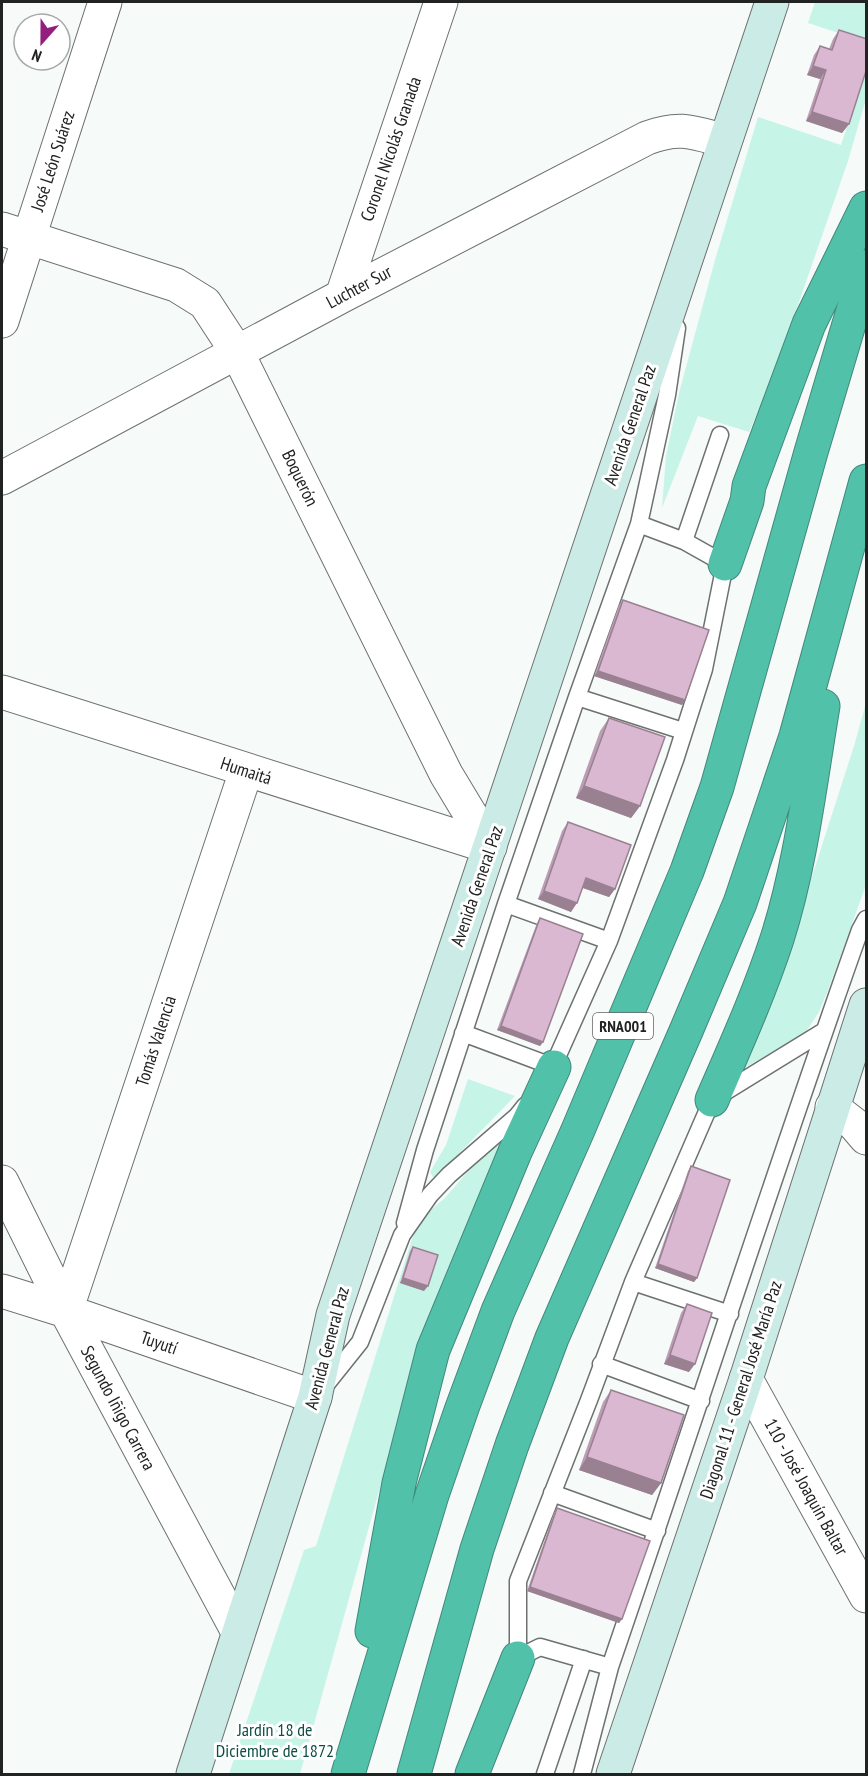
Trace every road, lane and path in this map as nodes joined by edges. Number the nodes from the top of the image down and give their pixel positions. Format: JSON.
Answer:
{"nodes":[{"id":1,"x":105,"y":2,"type":"edge"},
{"id":2,"x":441,"y":2,"type":"edge"},
{"id":3,"x":772,"y":2,"type":"edge"},
{"id":4,"x":725,"y":141,"type":"junction"},
{"id":5,"x":867,"y":208,"type":"edge"},
{"id":6,"x":15,"y":233,"type":"edge"},
{"id":7,"x":687,"y":257,"type":"junction"},
{"id":8,"x":867,"y":267,"type":"edge"},
{"id":9,"x":342,"y":296,"type":"junction"},
{"id":10,"x":2,"y":321,"type":"edge"},
{"id":11,"x":237,"y":352,"type":"junction"},
{"id":12,"x":720,"y":435,"type":"dead end"},
{"id":13,"x":2,"y":478,"type":"edge"},
{"id":14,"x":867,"y":481,"type":"edge"},
{"id":15,"x":856,"y":518,"type":"junction"},
{"id":16,"x":639,"y":524,"type":"junction"},
{"id":17,"x":684,"y":541,"type":"junction"},
{"id":18,"x":726,"y":564,"type":"junction"},
{"id":19,"x":2,"y":692,"type":"edge"},
{"id":20,"x":577,"y":697,"type":"junction"},
{"id":21,"x":683,"y":730,"type":"junction"},
{"id":22,"x":246,"y":771,"type":"junction"},
{"id":23,"x":490,"y":847,"type":"junction"},
{"id":24,"x":506,"y":904,"type":"junction"},
{"id":25,"x":867,"y":919,"type":"edge"},
{"id":26,"x":609,"y":941,"type":"junction"},
{"id":27,"x":867,"y":1005,"type":"edge"},
{"id":28,"x":824,"y":1031,"type":"junction"},
{"id":29,"x":463,"y":1033,"type":"junction"},
{"id":30,"x":554,"y":1067,"type":"junction"},
{"id":31,"x":712,"y":1100,"type":"junction"},
{"id":32,"x":832,"y":1107,"type":"junction"},
{"id":33,"x":867,"y":1138,"type":"edge"},
{"id":34,"x":2,"y":1182,"type":"edge"},
{"id":35,"x":402,"y":1235,"type":"junction"},
{"id":36,"x":633,"y":1282,"type":"junction"},
{"id":37,"x":2,"y":1291,"type":"edge"},
{"id":38,"x":66,"y":1311,"type":"junction"},
{"id":39,"x":730,"y":1314,"type":"junction"},
{"id":40,"x":601,"y":1364,"type":"junction"},
{"id":41,"x":746,"y":1379,"type":"junction"},
{"id":42,"x":315,"y":1397,"type":"junction"},
{"id":43,"x":701,"y":1401,"type":"junction"},
{"id":44,"x":552,"y":1493,"type":"junction"},
{"id":45,"x":657,"y":1531,"type":"junction"},
{"id":46,"x":867,"y":1596,"type":"edge"},
{"id":47,"x":238,"y":1632,"type":"junction"},
{"id":48,"x":518,"y":1658,"type":"junction"},
{"id":49,"x":584,"y":1659,"type":"junction"},
{"id":50,"x":610,"y":1667,"type":"junction"},
{"id":51,"x":193,"y":1774,"type":"edge"},
{"id":52,"x":347,"y":1774,"type":"edge"},
{"id":53,"x":414,"y":1774,"type":"edge"},
{"id":54,"x":472,"y":1774,"type":"edge"},
{"id":55,"x":545,"y":1774,"type":"edge"},
{"id":56,"x":582,"y":1774,"type":"edge"},
{"id":57,"x":613,"y":1774,"type":"edge"}],
"edges":[{"from":1,"to":6,"type":"street","name":"José León Suárez"},
{"from":2,"to":9,"type":"street","name":"Coronel Nicolás Granada"},
{"from":3,"to":4,"type":"street","name":"Avenida General Paz"},
{"from":4,"to":7,"type":"street","name":"Avenida General Paz"},
{"from":4,"to":9,"type":"street","name":"Luchter Sur"},
{"from":5,"to":18,"type":"highway"},
{"from":6,"to":10,"type":"street","name":"José León Suárez"},
{"from":6,"to":11,"type":"street","name":"Boquerón"},
{"from":7,"to":16,"type":"lane"},
{"from":7,"to":23,"type":"street","name":"Avenida General Paz"},
{"from":8,"to":52,"type":"highway","number":"RNA001"},
{"from":9,"to":11,"type":"street","name":"Luchter Sur"},
{"from":11,"to":13,"type":"street","name":"Luchter Sur"},
{"from":11,"to":23,"type":"street","name":"Boquerón"},
{"from":12,"to":17,"type":"lane"},
{"from":14,"to":15,"type":"highway"},
{"from":15,"to":31,"type":"highway"},
{"from":15,"to":53,"type":"highway"},
{"from":16,"to":17,"type":"lane"},
{"from":16,"to":20,"type":"lane"},
{"from":17,"to":18,"type":"lane"},
{"from":18,"to":21,"type":"lane"},
{"from":19,"to":22,"type":"street","name":"Humaitá"},
{"from":20,"to":21,"type":"lane"},
{"from":20,"to":24,"type":"lane"},
{"from":21,"to":26,"type":"lane"},
{"from":22,"to":23,"type":"street","name":"Humaitá"},
{"from":22,"to":38,"type":"street","name":"Tomás Valencia"},
{"from":23,"to":42,"type":"street","name":"Avenida General Paz"},
{"from":24,"to":26,"type":"lane"},
{"from":24,"to":29,"type":"lane"},
{"from":25,"to":28,"type":"lane"},
{"from":26,"to":30,"type":"lane"},
{"from":27,"to":32,"type":"street","name":"Diagonal 11 - General José María Paz"},
{"from":28,"to":31,"type":"lane"},
{"from":28,"to":39,"type":"lane"},
{"from":29,"to":30,"type":"lane"},
{"from":29,"to":35,"type":"lane"},
{"from":30,"to":35,"type":"lane"},
{"from":30,"to":52,"type":"highway"},
{"from":31,"to":36,"type":"lane"},
{"from":32,"to":33,"type":"street"},
{"from":32,"to":41,"type":"street","name":"Diagonal 11 - General José María Paz"},
{"from":34,"to":38,"type":"street","name":"Segundo Iñigo Carrera"},
{"from":35,"to":42,"type":"lane"},
{"from":36,"to":39,"type":"lane"},
{"from":36,"to":40,"type":"lane"},
{"from":37,"to":38,"type":"street","name":"Tuyutí"},
{"from":38,"to":42,"type":"street","name":"Tuyutí"},
{"from":38,"to":47,"type":"street","name":"Segundo Iñigo Carrera"},
{"from":39,"to":43,"type":"lane"},
{"from":40,"to":43,"type":"lane"},
{"from":40,"to":44,"type":"lane"},
{"from":41,"to":46,"type":"street","name":"110 - José Joaquín Baltar"},
{"from":41,"to":57,"type":"street","name":"Diagonal 11 - General José María Paz"},
{"from":42,"to":47,"type":"street","name":"Avenida General Paz"},
{"from":43,"to":45,"type":"lane"},
{"from":44,"to":45,"type":"lane"},
{"from":44,"to":48,"type":"lane"},
{"from":45,"to":50,"type":"lane"},
{"from":47,"to":51,"type":"street","name":"Avenida General Paz"},
{"from":48,"to":49,"type":"lane"},
{"from":48,"to":54,"type":"highway"},
{"from":49,"to":50,"type":"lane"},
{"from":49,"to":55,"type":"lane"},
{"from":50,"to":56,"type":"lane"}]}
